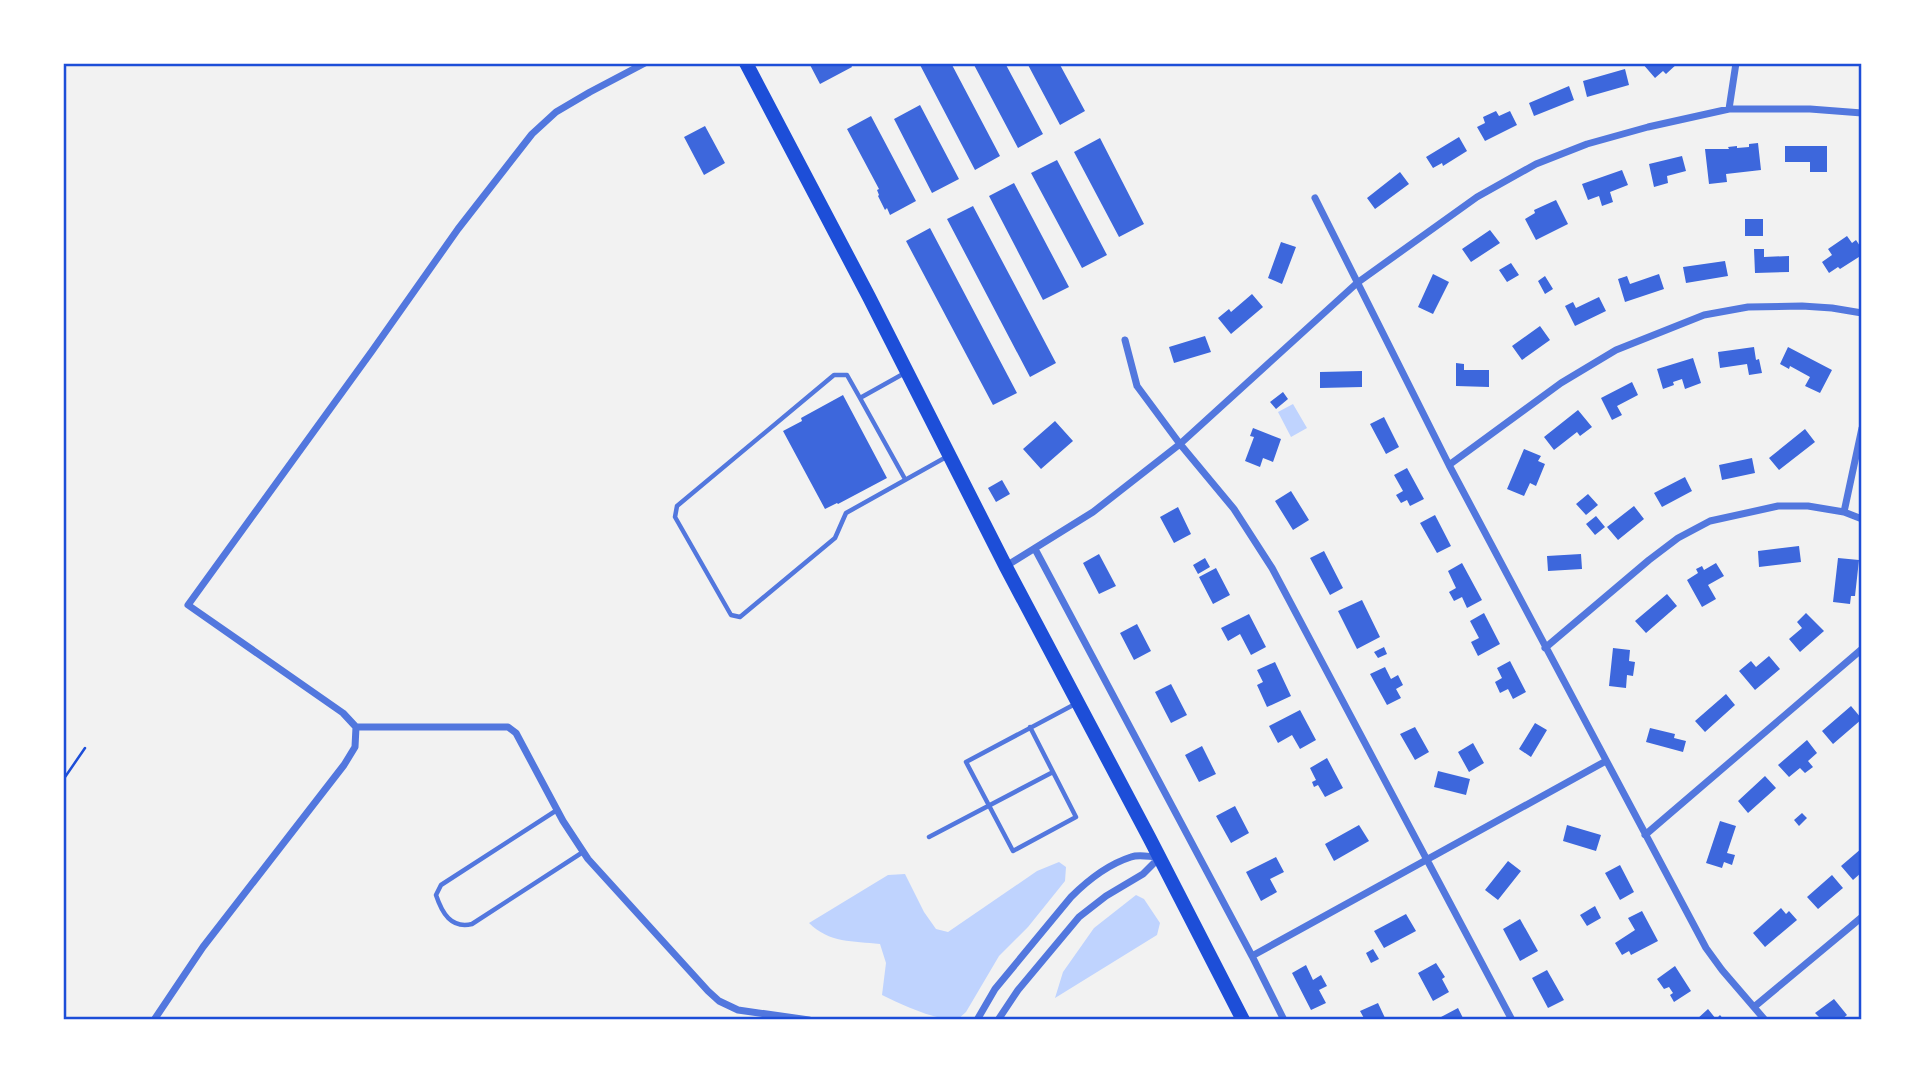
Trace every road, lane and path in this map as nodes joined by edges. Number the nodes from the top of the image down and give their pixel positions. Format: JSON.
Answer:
{"nodes":[{"id":1,"x":645,"y":63,"type":"edge"},
{"id":2,"x":746,"y":63,"type":"edge"},
{"id":3,"x":1736,"y":63,"type":"edge"},
{"id":4,"x":1729,"y":109,"type":"junction"},
{"id":5,"x":1862,"y":113,"type":"edge"},
{"id":6,"x":1315,"y":198,"type":"dead end"},
{"id":7,"x":1357,"y":283,"type":"junction"},
{"id":8,"x":1862,"y":313,"type":"edge"},
{"id":9,"x":1125,"y":340,"type":"dead end"},
{"id":10,"x":907,"y":372,"type":"junction"},
{"id":11,"x":860,"y":398,"type":"junction"},
{"id":12,"x":1862,"y":428,"type":"edge"},
{"id":13,"x":1180,"y":444,"type":"junction"},
{"id":14,"x":949,"y":455,"type":"junction"},
{"id":15,"x":1449,"y":465,"type":"junction"},
{"id":16,"x":905,"y":480,"type":"junction"},
{"id":17,"x":1844,"y":512,"type":"junction"},
{"id":18,"x":1862,"y":519,"type":"edge"},
{"id":19,"x":1035,"y":549,"type":"junction"},
{"id":20,"x":1006,"y":567,"type":"junction"},
{"id":21,"x":1545,"y":648,"type":"junction"},
{"id":22,"x":1862,"y":649,"type":"edge"},
{"id":23,"x":1077,"y":702,"type":"junction"},
{"id":24,"x":356,"y":727,"type":"junction"},
{"id":25,"x":1030,"y":727,"type":"junction"},
{"id":26,"x":85,"y":748,"type":"dead end"},
{"id":27,"x":1606,"y":761,"type":"junction"},
{"id":28,"x":1053,"y":772,"type":"junction"},
{"id":29,"x":63,"y":780,"type":"edge"},
{"id":30,"x":989,"y":806,"type":"junction"},
{"id":31,"x":558,"y":810,"type":"junction"},
{"id":32,"x":1645,"y":835,"type":"junction"},
{"id":33,"x":929,"y":837,"type":"dead end"},
{"id":34,"x":584,"y":852,"type":"junction"},
{"id":35,"x":1159,"y":858,"type":"junction"},
{"id":36,"x":1426,"y":860,"type":"junction"},
{"id":37,"x":1862,"y":917,"type":"edge"},
{"id":38,"x":1252,"y":956,"type":"junction"},
{"id":39,"x":1754,"y":1007,"type":"junction"},
{"id":40,"x":154,"y":1020,"type":"edge"},
{"id":41,"x":809,"y":1020,"type":"edge"},
{"id":42,"x":977,"y":1020,"type":"edge"},
{"id":43,"x":998,"y":1020,"type":"edge"},
{"id":44,"x":1243,"y":1020,"type":"edge"},
{"id":45,"x":1284,"y":1020,"type":"edge"},
{"id":46,"x":1512,"y":1020,"type":"edge"},
{"id":47,"x":1765,"y":1020,"type":"edge"}],
"edges":[{"from":1,"to":24,"type":"street"},
{"from":2,"to":10,"type":"highway"},
{"from":3,"to":4,"type":"street"},
{"from":4,"to":5,"type":"street"},
{"from":4,"to":7,"type":"street"},
{"from":6,"to":7,"type":"street"},
{"from":7,"to":13,"type":"street"},
{"from":7,"to":15,"type":"street"},
{"from":8,"to":15,"type":"street"},
{"from":9,"to":13,"type":"street"},
{"from":10,"to":11,"type":"lane"},
{"from":10,"to":14,"type":"highway"},
{"from":11,"to":16,"type":"lane"},
{"from":11,"to":16,"type":"lane"},
{"from":12,"to":17,"type":"street"},
{"from":13,"to":19,"type":"street"},
{"from":13,"to":36,"type":"street"},
{"from":14,"to":16,"type":"lane"},
{"from":14,"to":20,"type":"highway"},
{"from":15,"to":21,"type":"street"},
{"from":17,"to":18,"type":"street"},
{"from":17,"to":21,"type":"street"},
{"from":19,"to":20,"type":"street"},
{"from":19,"to":38,"type":"street"},
{"from":20,"to":23,"type":"highway"},
{"from":21,"to":27,"type":"street"},
{"from":22,"to":32,"type":"street"},
{"from":23,"to":25,"type":"lane"},
{"from":23,"to":35,"type":"highway"},
{"from":24,"to":31,"type":"street"},
{"from":24,"to":40,"type":"street"},
{"from":25,"to":28,"type":"lane"},
{"from":25,"to":30,"type":"lane"},
{"from":26,"to":29,"type":"path"},
{"from":27,"to":32,"type":"street"},
{"from":27,"to":36,"type":"street"},
{"from":28,"to":30,"type":"lane"},
{"from":28,"to":30,"type":"lane"},
{"from":30,"to":33,"type":"lane"},
{"from":31,"to":34,"type":"street"},
{"from":31,"to":34,"type":"lane"},
{"from":32,"to":39,"type":"street"},
{"from":34,"to":41,"type":"street"},
{"from":35,"to":42,"type":"street"},
{"from":35,"to":43,"type":"street"},
{"from":35,"to":44,"type":"highway"},
{"from":36,"to":38,"type":"street"},
{"from":36,"to":46,"type":"street"},
{"from":37,"to":39,"type":"street"},
{"from":38,"to":45,"type":"street"},
{"from":39,"to":47,"type":"street"}]}
